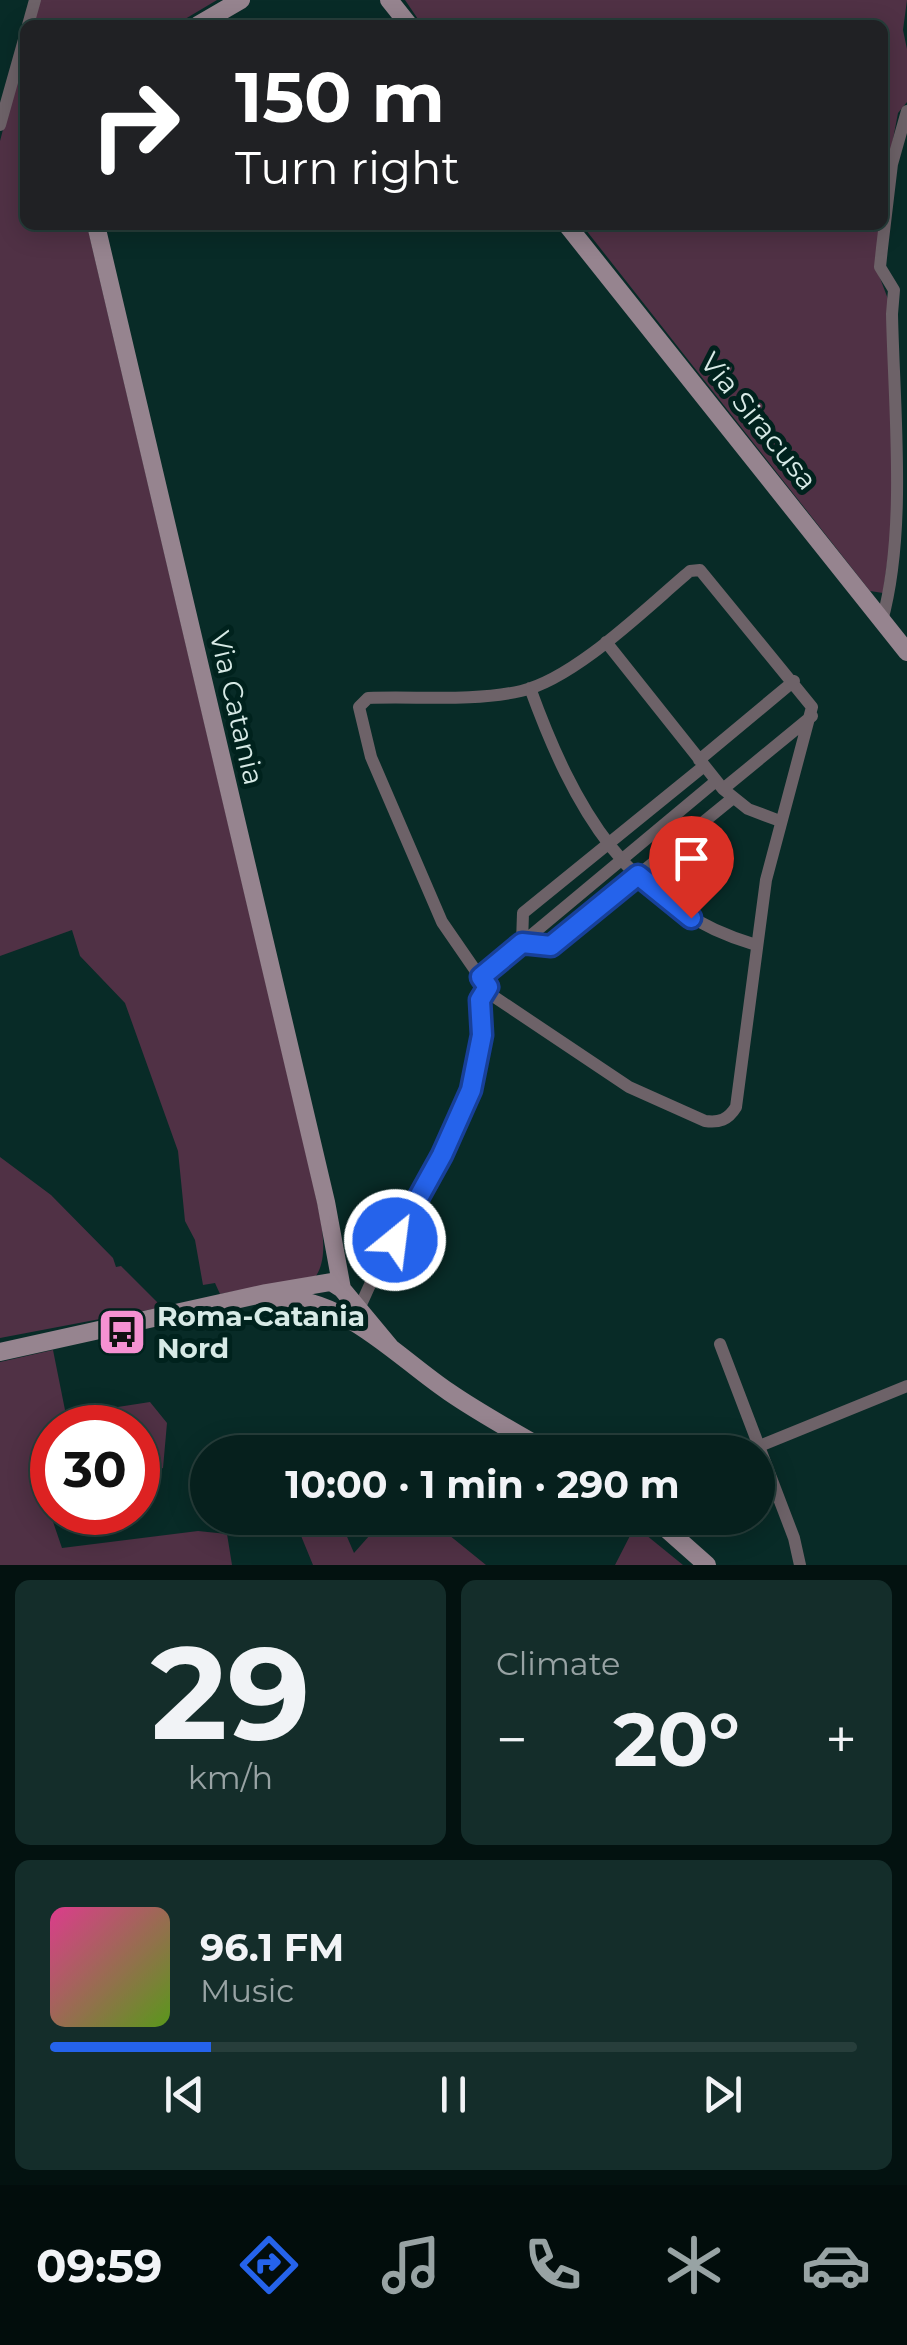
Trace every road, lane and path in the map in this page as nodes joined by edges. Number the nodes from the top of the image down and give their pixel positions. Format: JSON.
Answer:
{"nodes":[{"id":1,"x":241,"y":0,"type":"edge"},
{"id":2,"x":390,"y":0,"type":"edge"},
{"id":3,"x":207,"y":20,"type":"edge"},
{"id":4,"x":405,"y":20,"type":"edge"},
{"id":5,"x":20,"y":54,"type":"edge"},
{"id":6,"x":907,"y":110,"type":"edge"},
{"id":7,"x":0,"y":125,"type":"edge"},
{"id":8,"x":888,"y":198,"type":"edge"},
{"id":9,"x":97,"y":230,"type":"edge"},
{"id":10,"x":571,"y":230,"type":"edge"},
{"id":11,"x":884,"y":230,"type":"edge"},
{"id":12,"x":882,"y":621,"type":"junction"},
{"id":13,"x":606,"y":642,"type":"junction"},
{"id":14,"x":907,"y":652,"type":"edge"},
{"id":15,"x":794,"y":682,"type":"junction"},
{"id":16,"x":530,"y":688,"type":"junction"},
{"id":17,"x":812,"y":716,"type":"junction"},
{"id":18,"x":701,"y":763,"type":"junction"},
{"id":19,"x":724,"y":790,"type":"junction"},
{"id":20,"x":780,"y":821,"type":"junction"},
{"id":21,"x":608,"y":844,"type":"junction"},
{"id":22,"x":622,"y":861,"type":"junction"},
{"id":23,"x":638,"y":875,"type":"junction"},
{"id":24,"x":522,"y":943,"type":"junction"},
{"id":25,"x":756,"y":945,"type":"junction"},
{"id":26,"x":484,"y":982,"type":"junction"},
{"id":27,"x":328,"y":1293,"type":"junction"},
{"id":28,"x":359,"y":1309,"type":"junction"},
{"id":29,"x":720,"y":1344,"type":"dead end"},
{"id":30,"x":391,"y":1348,"type":"junction"},
{"id":31,"x":0,"y":1352,"type":"edge"},
{"id":32,"x":907,"y":1386,"type":"edge"},
{"id":33,"x":521,"y":1435,"type":"edge"},
{"id":34,"x":753,"y":1435,"type":"edge"},
{"id":35,"x":775,"y":1440,"type":"edge"},
{"id":36,"x":775,"y":1491,"type":"edge"},
{"id":37,"x":673,"y":1535,"type":"edge"},
{"id":38,"x":707,"y":1565,"type":"edge"},
{"id":39,"x":800,"y":1565,"type":"edge"}],
"edges":[{"from":1,"to":3,"type":"street"},
{"from":2,"to":4,"type":"street"},
{"from":5,"to":7,"type":"street"},
{"from":6,"to":8,"type":"street"},
{"from":9,"to":27,"type":"street","name":"Via Catania"},
{"from":10,"to":12,"type":"street","name":"Via Siracusa"},
{"from":11,"to":12,"type":"street"},
{"from":12,"to":14,"type":"street","name":"Via Siracusa"},
{"from":13,"to":15,"type":"street"},
{"from":13,"to":16,"type":"street"},
{"from":13,"to":18,"type":"street"},
{"from":15,"to":17,"type":"street"},
{"from":15,"to":18,"type":"street"},
{"from":16,"to":21,"type":"street"},
{"from":16,"to":26,"type":"street"},
{"from":17,"to":19,"type":"street"},
{"from":17,"to":20,"type":"street"},
{"from":18,"to":19,"type":"street"},
{"from":18,"to":21,"type":"street"},
{"from":19,"to":20,"type":"street"},
{"from":19,"to":22,"type":"street"},
{"from":19,"to":23,"type":"street"},
{"from":20,"to":25,"type":"street"},
{"from":21,"to":22,"type":"street"},
{"from":21,"to":24,"type":"street"},
{"from":22,"to":23,"type":"street"},
{"from":22,"to":24,"type":"street"},
{"from":23,"to":24,"type":"street"},
{"from":23,"to":25,"type":"street"},
{"from":24,"to":26,"type":"street"},
{"from":25,"to":26,"type":"street"},
{"from":26,"to":28,"type":"street"},
{"from":27,"to":28,"type":"street"},
{"from":27,"to":30,"type":"street"},
{"from":27,"to":31,"type":"street"},
{"from":28,"to":30,"type":"street"},
{"from":29,"to":34,"type":"street"},
{"from":30,"to":33,"type":"street"},
{"from":32,"to":35,"type":"street"},
{"from":36,"to":39,"type":"street"},
{"from":37,"to":38,"type":"street"}]}
